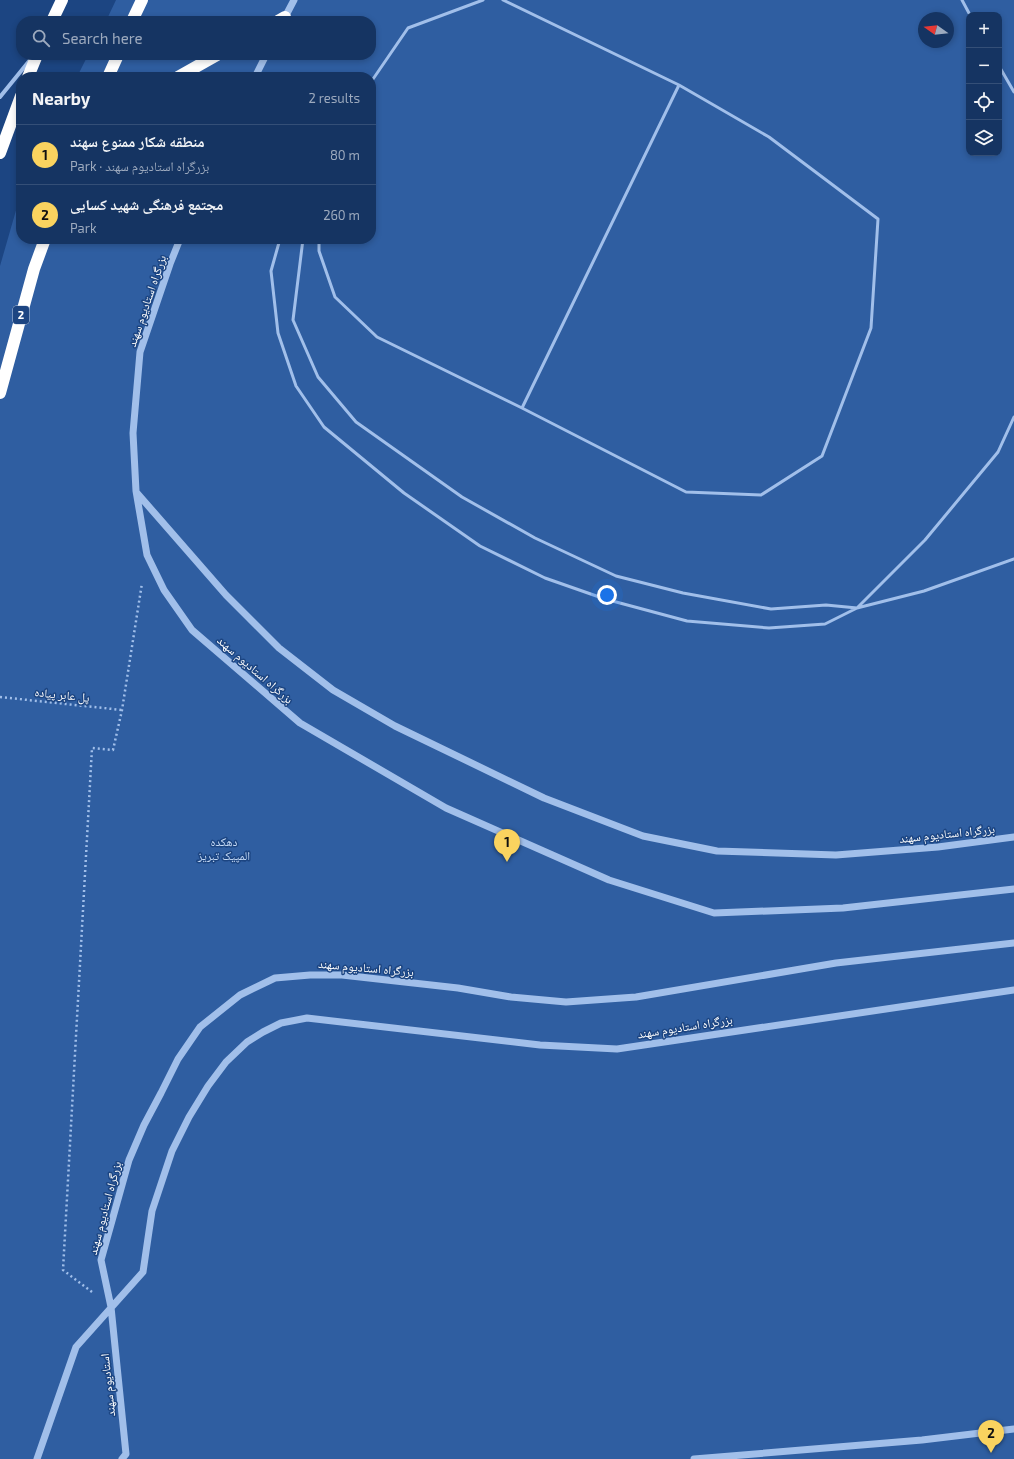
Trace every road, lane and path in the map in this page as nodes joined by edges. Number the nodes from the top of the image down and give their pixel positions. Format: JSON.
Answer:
{"nodes":[{"id":1,"x":62,"y":0,"type":"edge"},
{"id":2,"x":142,"y":0,"type":"edge"},
{"id":3,"x":294,"y":0,"type":"edge"},
{"id":4,"x":483,"y":0,"type":"edge"},
{"id":5,"x":504,"y":0,"type":"edge"},
{"id":6,"x":962,"y":0,"type":"edge"},
{"id":7,"x":968,"y":12,"type":"edge"},
{"id":8,"x":54,"y":16,"type":"edge"},
{"id":9,"x":134,"y":16,"type":"edge"},
{"id":10,"x":284,"y":16,"type":"edge"},
{"id":11,"x":31,"y":60,"type":"edge"},
{"id":12,"x":33,"y":60,"type":"edge"},
{"id":13,"x":116,"y":60,"type":"edge"},
{"id":14,"x":208,"y":60,"type":"edge"},
{"id":15,"x":264,"y":60,"type":"edge"},
{"id":16,"x":1002,"y":71,"type":"edge"},
{"id":17,"x":21,"y":72,"type":"edge"},
{"id":18,"x":30,"y":72,"type":"edge"},
{"id":19,"x":110,"y":72,"type":"edge"},
{"id":20,"x":187,"y":72,"type":"edge"},
{"id":21,"x":258,"y":72,"type":"edge"},
{"id":22,"x":376,"y":75,"type":"edge"},
{"id":23,"x":16,"y":78,"type":"edge"},
{"id":24,"x":680,"y":85,"type":"junction"},
{"id":25,"x":1014,"y":92,"type":"edge"},
{"id":26,"x":0,"y":97,"type":"edge"},
{"id":27,"x":16,"y":110,"type":"edge"},
{"id":28,"x":0,"y":153,"type":"edge"},
{"id":29,"x":43,"y":244,"type":"edge"},
{"id":30,"x":178,"y":244,"type":"edge"},
{"id":31,"x":279,"y":244,"type":"edge"},
{"id":32,"x":302,"y":244,"type":"edge"},
{"id":33,"x":319,"y":244,"type":"edge"},
{"id":34,"x":0,"y":393,"type":"edge"},
{"id":35,"x":522,"y":408,"type":"junction"},
{"id":36,"x":1014,"y":417,"type":"edge"},
{"id":37,"x":136,"y":491,"type":"junction"},
{"id":38,"x":147,"y":554,"type":"junction"},
{"id":39,"x":1014,"y":559,"type":"edge"},
{"id":40,"x":857,"y":608,"type":"junction"},
{"id":41,"x":0,"y":697,"type":"edge"},
{"id":42,"x":122,"y":710,"type":"junction"},
{"id":43,"x":1014,"y":837,"type":"edge"},
{"id":44,"x":1014,"y":888,"type":"edge"},
{"id":45,"x":1014,"y":943,"type":"edge"},
{"id":46,"x":1014,"y":990,"type":"edge"},
{"id":47,"x":111,"y":1306,"type":"junction"},
{"id":48,"x":1014,"y":1429,"type":"edge"},
{"id":49,"x":37,"y":1459,"type":"edge"},
{"id":50,"x":122,"y":1459,"type":"edge"},
{"id":51,"x":694,"y":1459,"type":"edge"}],
"edges":[{"from":1,"to":8,"type":"highway"},
{"from":2,"to":9,"type":"highway"},
{"from":3,"to":10,"type":"street"},
{"from":4,"to":22,"type":"lane"},
{"from":5,"to":24,"type":"lane"},
{"from":6,"to":7,"type":"lane"},
{"from":11,"to":17,"type":"street"},
{"from":12,"to":18,"type":"highway"},
{"from":13,"to":19,"type":"highway"},
{"from":14,"to":20,"type":"highway"},
{"from":15,"to":21,"type":"street"},
{"from":16,"to":25,"type":"lane"},
{"from":23,"to":26,"type":"street"},
{"from":24,"to":35,"type":"lane"},
{"from":24,"to":35,"type":"lane"},
{"from":27,"to":28,"type":"highway"},
{"from":29,"to":34,"type":"highway","number":"2"},
{"from":30,"to":37,"type":"street","name":"بزرگراه استادیوم سهند"},
{"from":31,"to":40,"type":"lane"},
{"from":32,"to":40,"type":"lane"},
{"from":33,"to":35,"type":"lane"},
{"from":36,"to":40,"type":"lane"},
{"from":37,"to":38,"type":"street","name":"بزرگراه استادیوم سهند"},
{"from":37,"to":43,"type":"street","name":"بزرگراه استادیوم سهند"},
{"from":38,"to":42,"type":"path"},
{"from":38,"to":44,"type":"street","name":"بزرگراه استادیوم سهند"},
{"from":39,"to":40,"type":"lane"},
{"from":41,"to":42,"type":"path","name":"پل عابر پیاده"},
{"from":42,"to":47,"type":"path"},
{"from":45,"to":47,"type":"street","name":"بزرگراه استادیوم سهند"},
{"from":46,"to":47,"type":"street","name":"بزرگراه استادیوم سهند"},
{"from":47,"to":49,"type":"street"},
{"from":47,"to":50,"type":"street","name":"استادیوم سهند"},
{"from":48,"to":51,"type":"street"}]}
